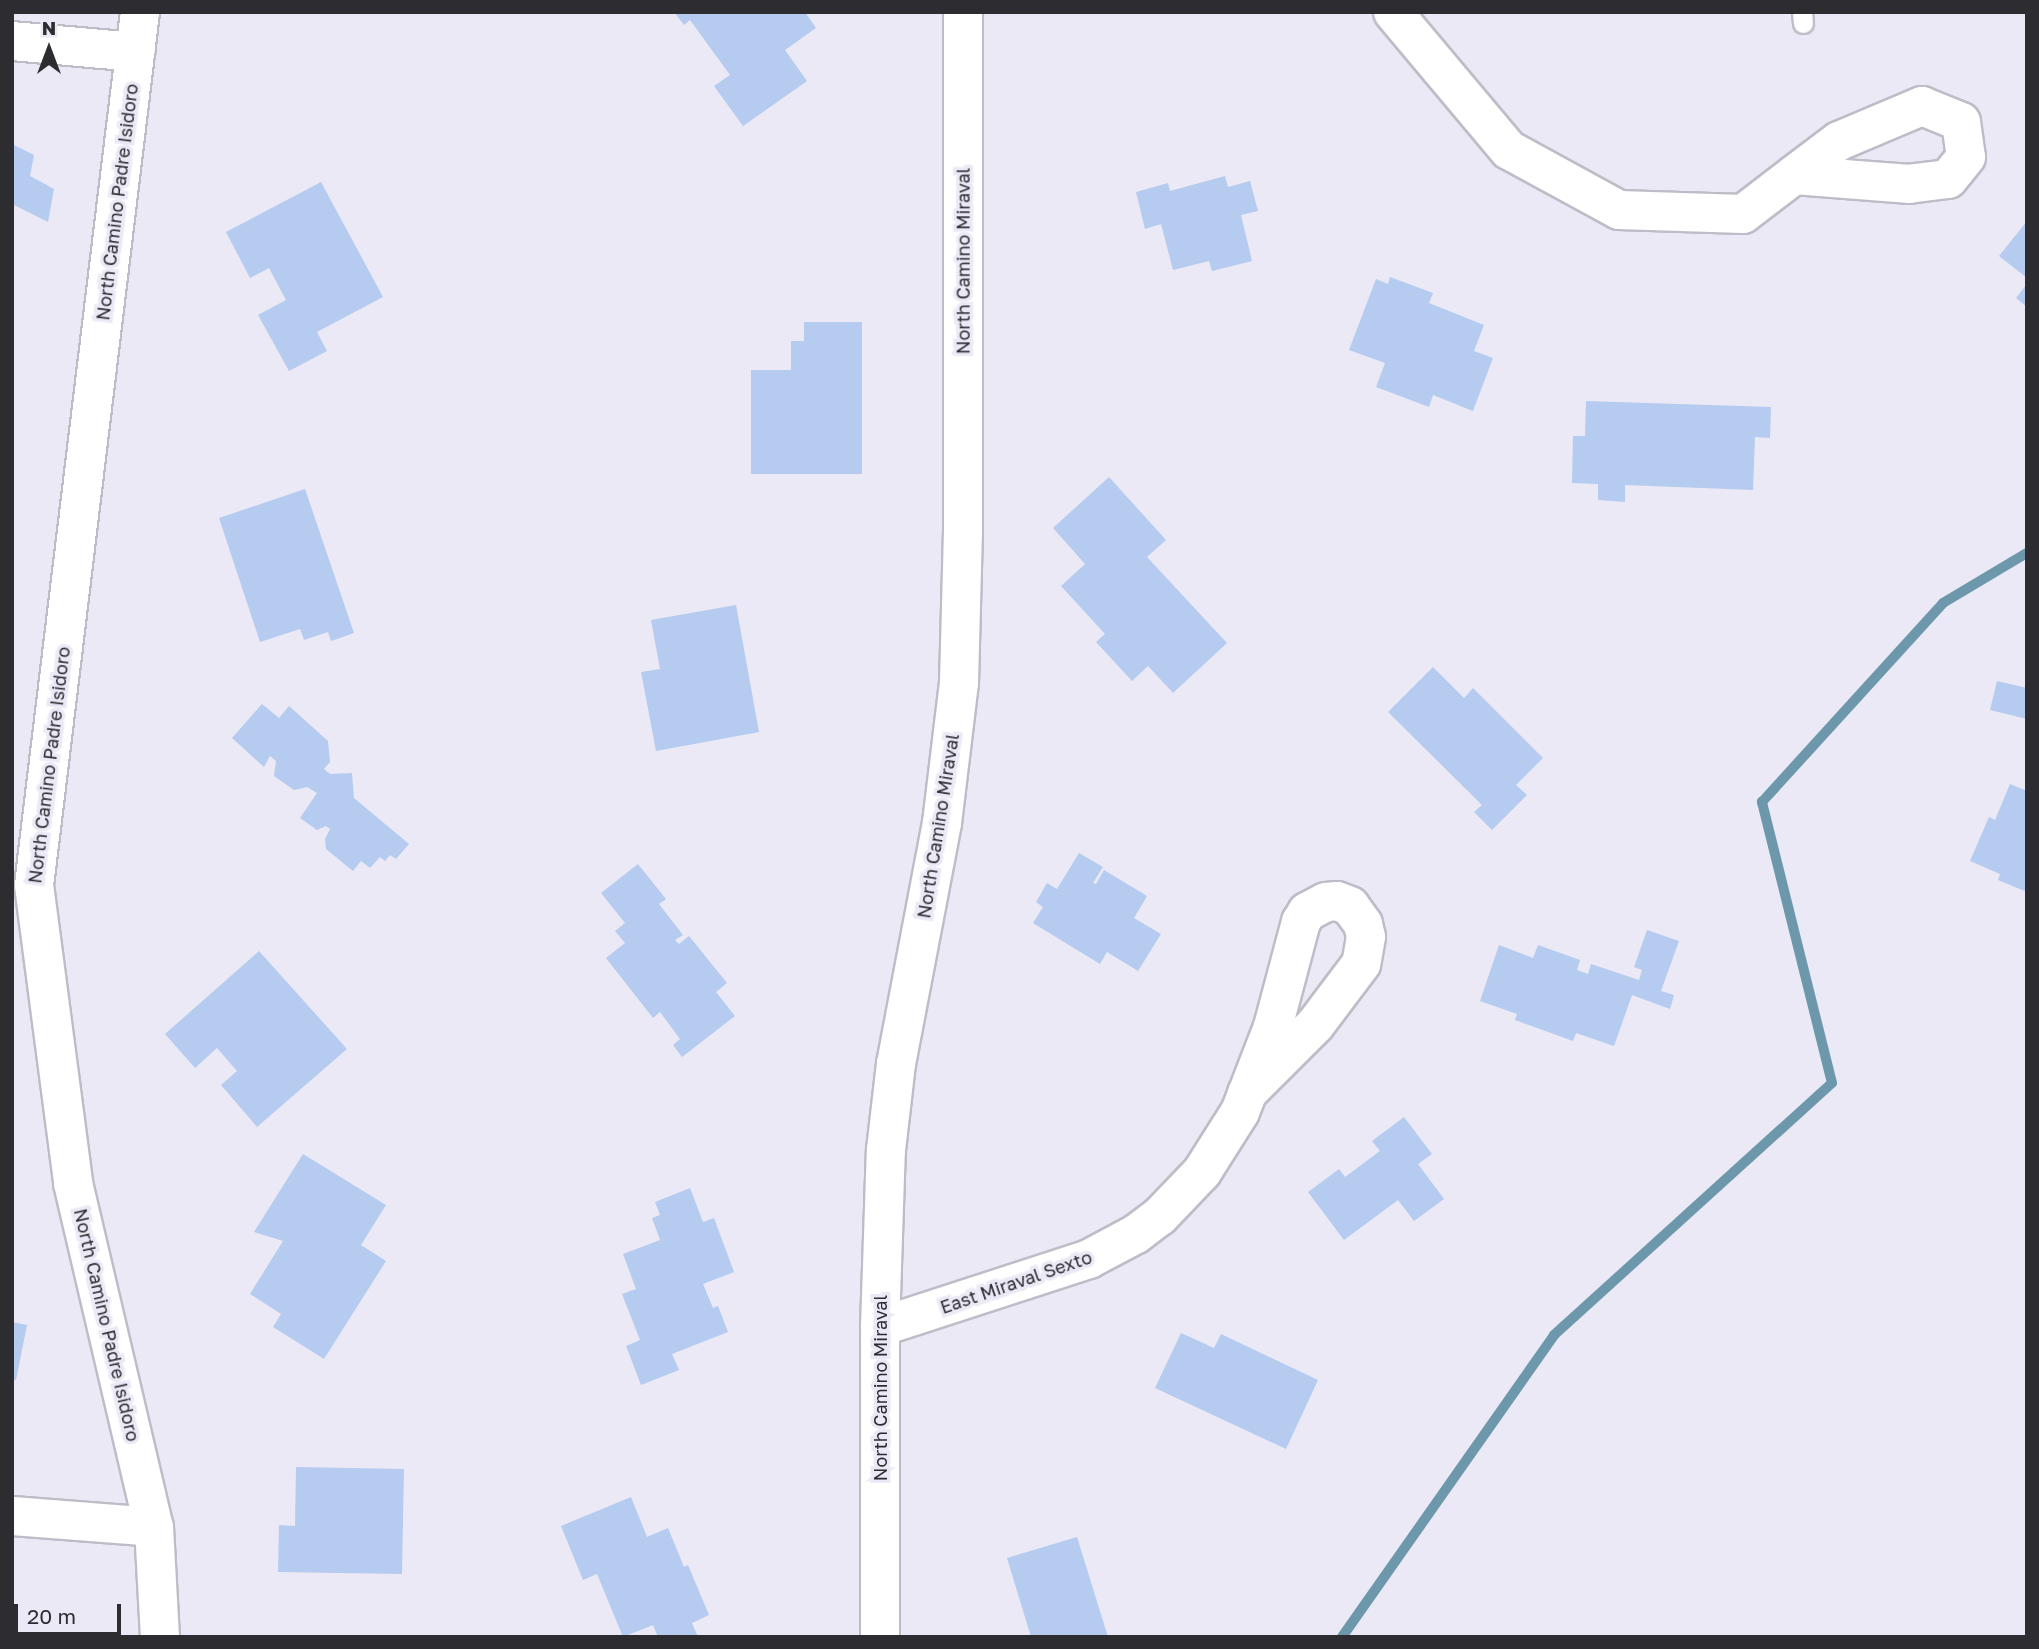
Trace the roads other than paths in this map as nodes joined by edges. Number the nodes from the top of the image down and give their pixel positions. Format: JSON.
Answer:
{"nodes":[{"id":1,"x":140,"y":12,"type":"edge"},
{"id":2,"x":962,"y":12,"type":"edge"},
{"id":3,"x":1393,"y":12,"type":"edge"},
{"id":4,"x":12,"y":41,"type":"edge"},
{"id":5,"x":136,"y":52,"type":"junction"},
{"id":6,"x":1794,"y":175,"type":"dead end"},
{"id":7,"x":23,"y":887,"type":"edge"},
{"id":8,"x":1247,"y":1093,"type":"dead end"},
{"id":9,"x":880,"y":1327,"type":"junction"},
{"id":10,"x":12,"y":1516,"type":"edge"},
{"id":11,"x":154,"y":1527,"type":"junction"},
{"id":12,"x":160,"y":1637,"type":"edge"},
{"id":13,"x":880,"y":1637,"type":"edge"}],
"edges":[{"from":1,"to":5,"type":"street","name":"North Camino Padre Isidoro"},
{"from":2,"to":9,"type":"street","name":"North Camino Miraval"},
{"from":3,"to":6,"type":"street"},
{"from":4,"to":5,"type":"street"},
{"from":5,"to":7,"type":"street","name":"North Camino Padre Isidoro"},
{"from":7,"to":11,"type":"street","name":"North Camino Padre Isidoro"},
{"from":8,"to":9,"type":"street","name":"East Miraval Sexto"},
{"from":9,"to":13,"type":"street","name":"North Camino Miraval"},
{"from":10,"to":11,"type":"street"},
{"from":11,"to":12,"type":"street","name":"North Camino Padre Isidoro"}]}
